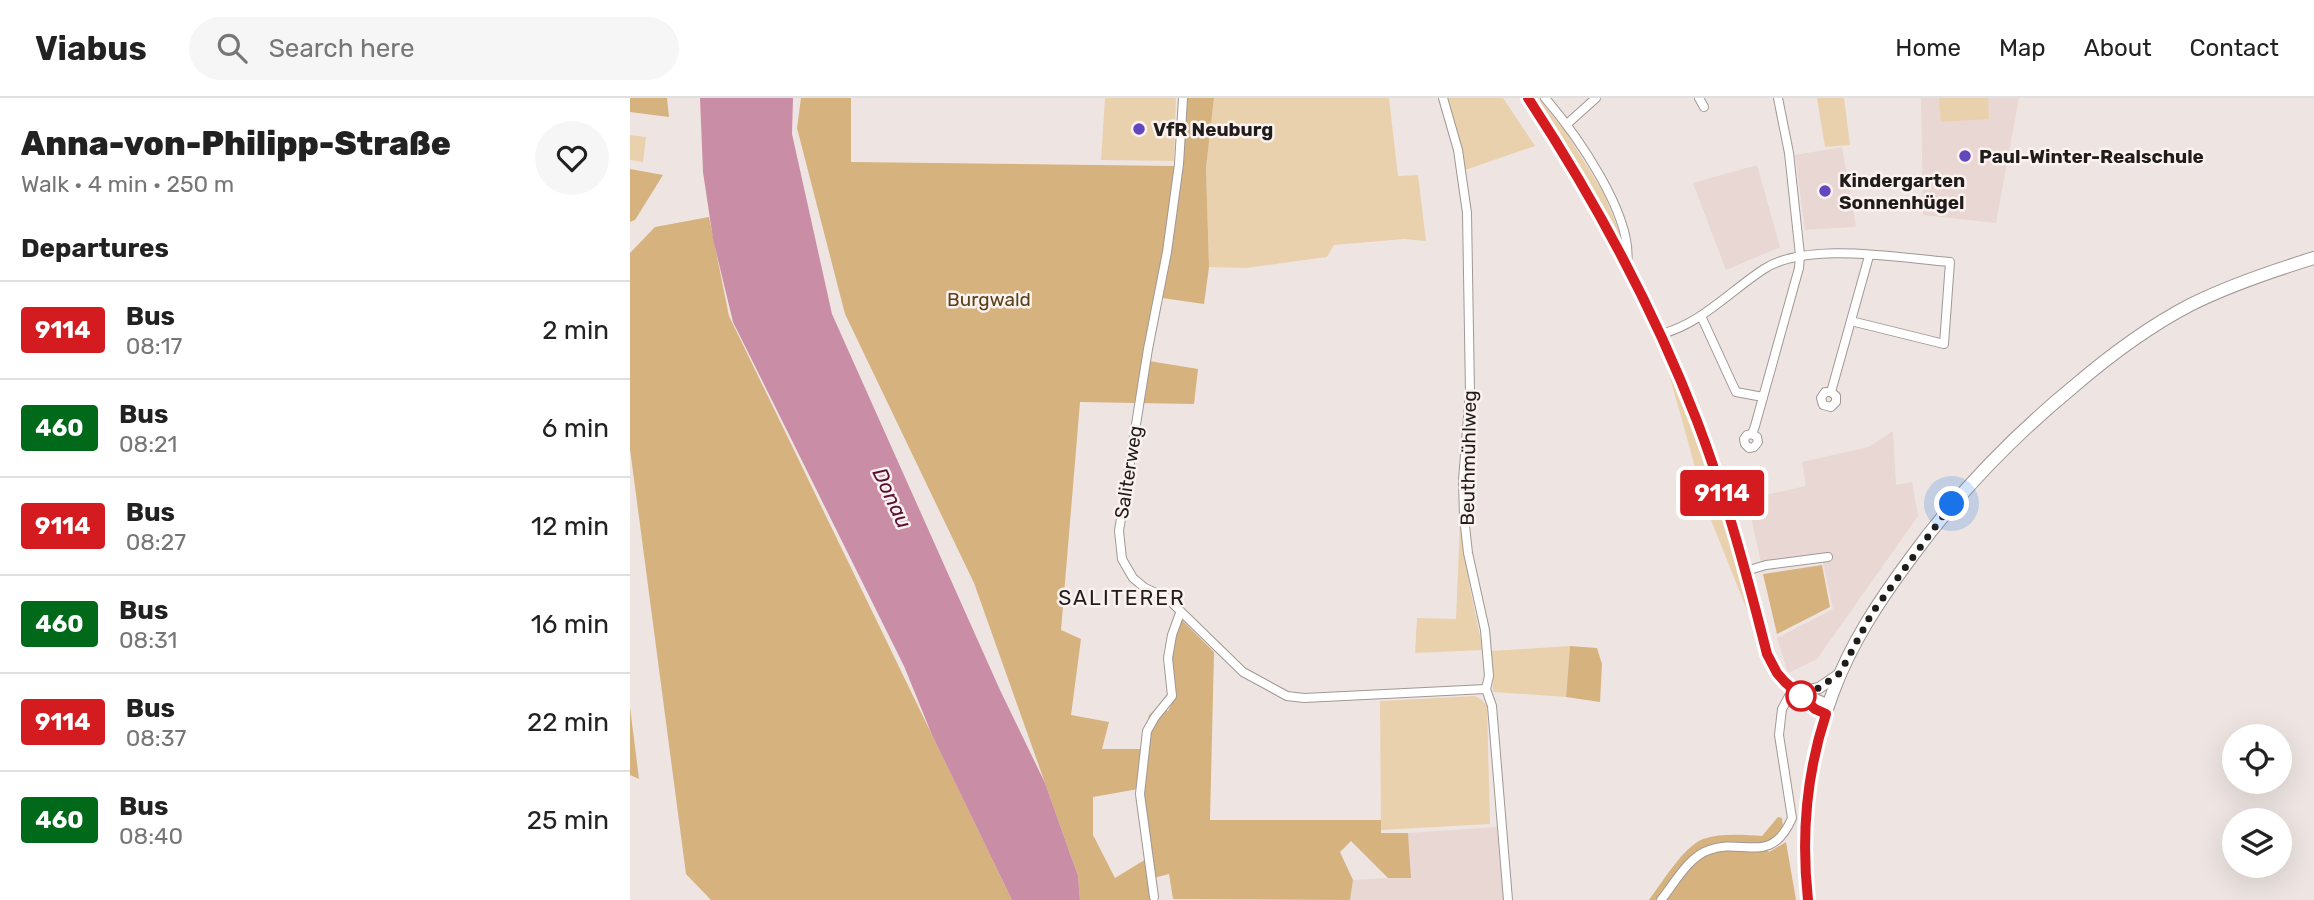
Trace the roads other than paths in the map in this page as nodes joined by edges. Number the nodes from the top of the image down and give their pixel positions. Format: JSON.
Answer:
{"nodes":[{"id":1,"x":1183,"y":98,"type":"edge"},
{"id":2,"x":1443,"y":98,"type":"edge"},
{"id":3,"x":1528,"y":98,"type":"edge"},
{"id":4,"x":1545,"y":98,"type":"edge"},
{"id":5,"x":1596,"y":98,"type":"edge"},
{"id":6,"x":1699,"y":98,"type":"edge"},
{"id":7,"x":1778,"y":98,"type":"edge"},
{"id":8,"x":1704,"y":107,"type":"dead end"},
{"id":9,"x":1567,"y":124,"type":"junction"},
{"id":10,"x":1800,"y":255,"type":"junction"},
{"id":11,"x":1869,"y":256,"type":"junction"},
{"id":12,"x":2314,"y":258,"type":"edge"},
{"id":13,"x":1627,"y":264,"type":"junction"},
{"id":14,"x":1701,"y":316,"type":"junction"},
{"id":15,"x":1851,"y":320,"type":"junction"},
{"id":16,"x":1661,"y":334,"type":"junction"},
{"id":17,"x":1831,"y":392,"type":"dead end"},
{"id":18,"x":1763,"y":397,"type":"junction"},
{"id":19,"x":1752,"y":434,"type":"dead end"},
{"id":20,"x":1828,"y":557,"type":"dead end"},
{"id":21,"x":1746,"y":571,"type":"junction"},
{"id":22,"x":1180,"y":613,"type":"junction"},
{"id":23,"x":1840,"y":673,"type":"junction"},
{"id":24,"x":1486,"y":689,"type":"junction"},
{"id":25,"x":1796,"y":690,"type":"junction"},
{"id":26,"x":1827,"y":710,"type":"junction"},
{"id":27,"x":1154,"y":897,"type":"dead end"},
{"id":28,"x":1508,"y":900,"type":"edge"},
{"id":29,"x":1661,"y":900,"type":"edge"},
{"id":30,"x":1808,"y":900,"type":"edge"}],
"edges":[{"from":1,"to":22,"type":"street","name":"Saliterweg"},
{"from":2,"to":24,"type":"street","name":"Beuthmühlweg"},
{"from":3,"to":13,"type":"main road"},
{"from":4,"to":9,"type":"street"},
{"from":5,"to":9,"type":"street"},
{"from":6,"to":8,"type":"street"},
{"from":7,"to":10,"type":"street"},
{"from":9,"to":13,"type":"street"},
{"from":10,"to":11,"type":"street"},
{"from":10,"to":14,"type":"street"},
{"from":10,"to":18,"type":"street"},
{"from":11,"to":15,"type":"street"},
{"from":11,"to":15,"type":"street"},
{"from":12,"to":23,"type":"main road"},
{"from":13,"to":16,"type":"main road"},
{"from":14,"to":16,"type":"street"},
{"from":14,"to":18,"type":"street"},
{"from":15,"to":17,"type":"street"},
{"from":16,"to":21,"type":"main road"},
{"from":18,"to":19,"type":"street"},
{"from":20,"to":21,"type":"street"},
{"from":21,"to":25,"type":"main road"},
{"from":22,"to":24,"type":"street","name":"Saliterweg"},
{"from":22,"to":27,"type":"street"},
{"from":23,"to":25,"type":"main road"},
{"from":23,"to":26,"type":"main road"},
{"from":24,"to":28,"type":"street","name":"Beuthmühlweg"},
{"from":25,"to":26,"type":"main road"},
{"from":25,"to":29,"type":"street"},
{"from":26,"to":30,"type":"main road"}]}
